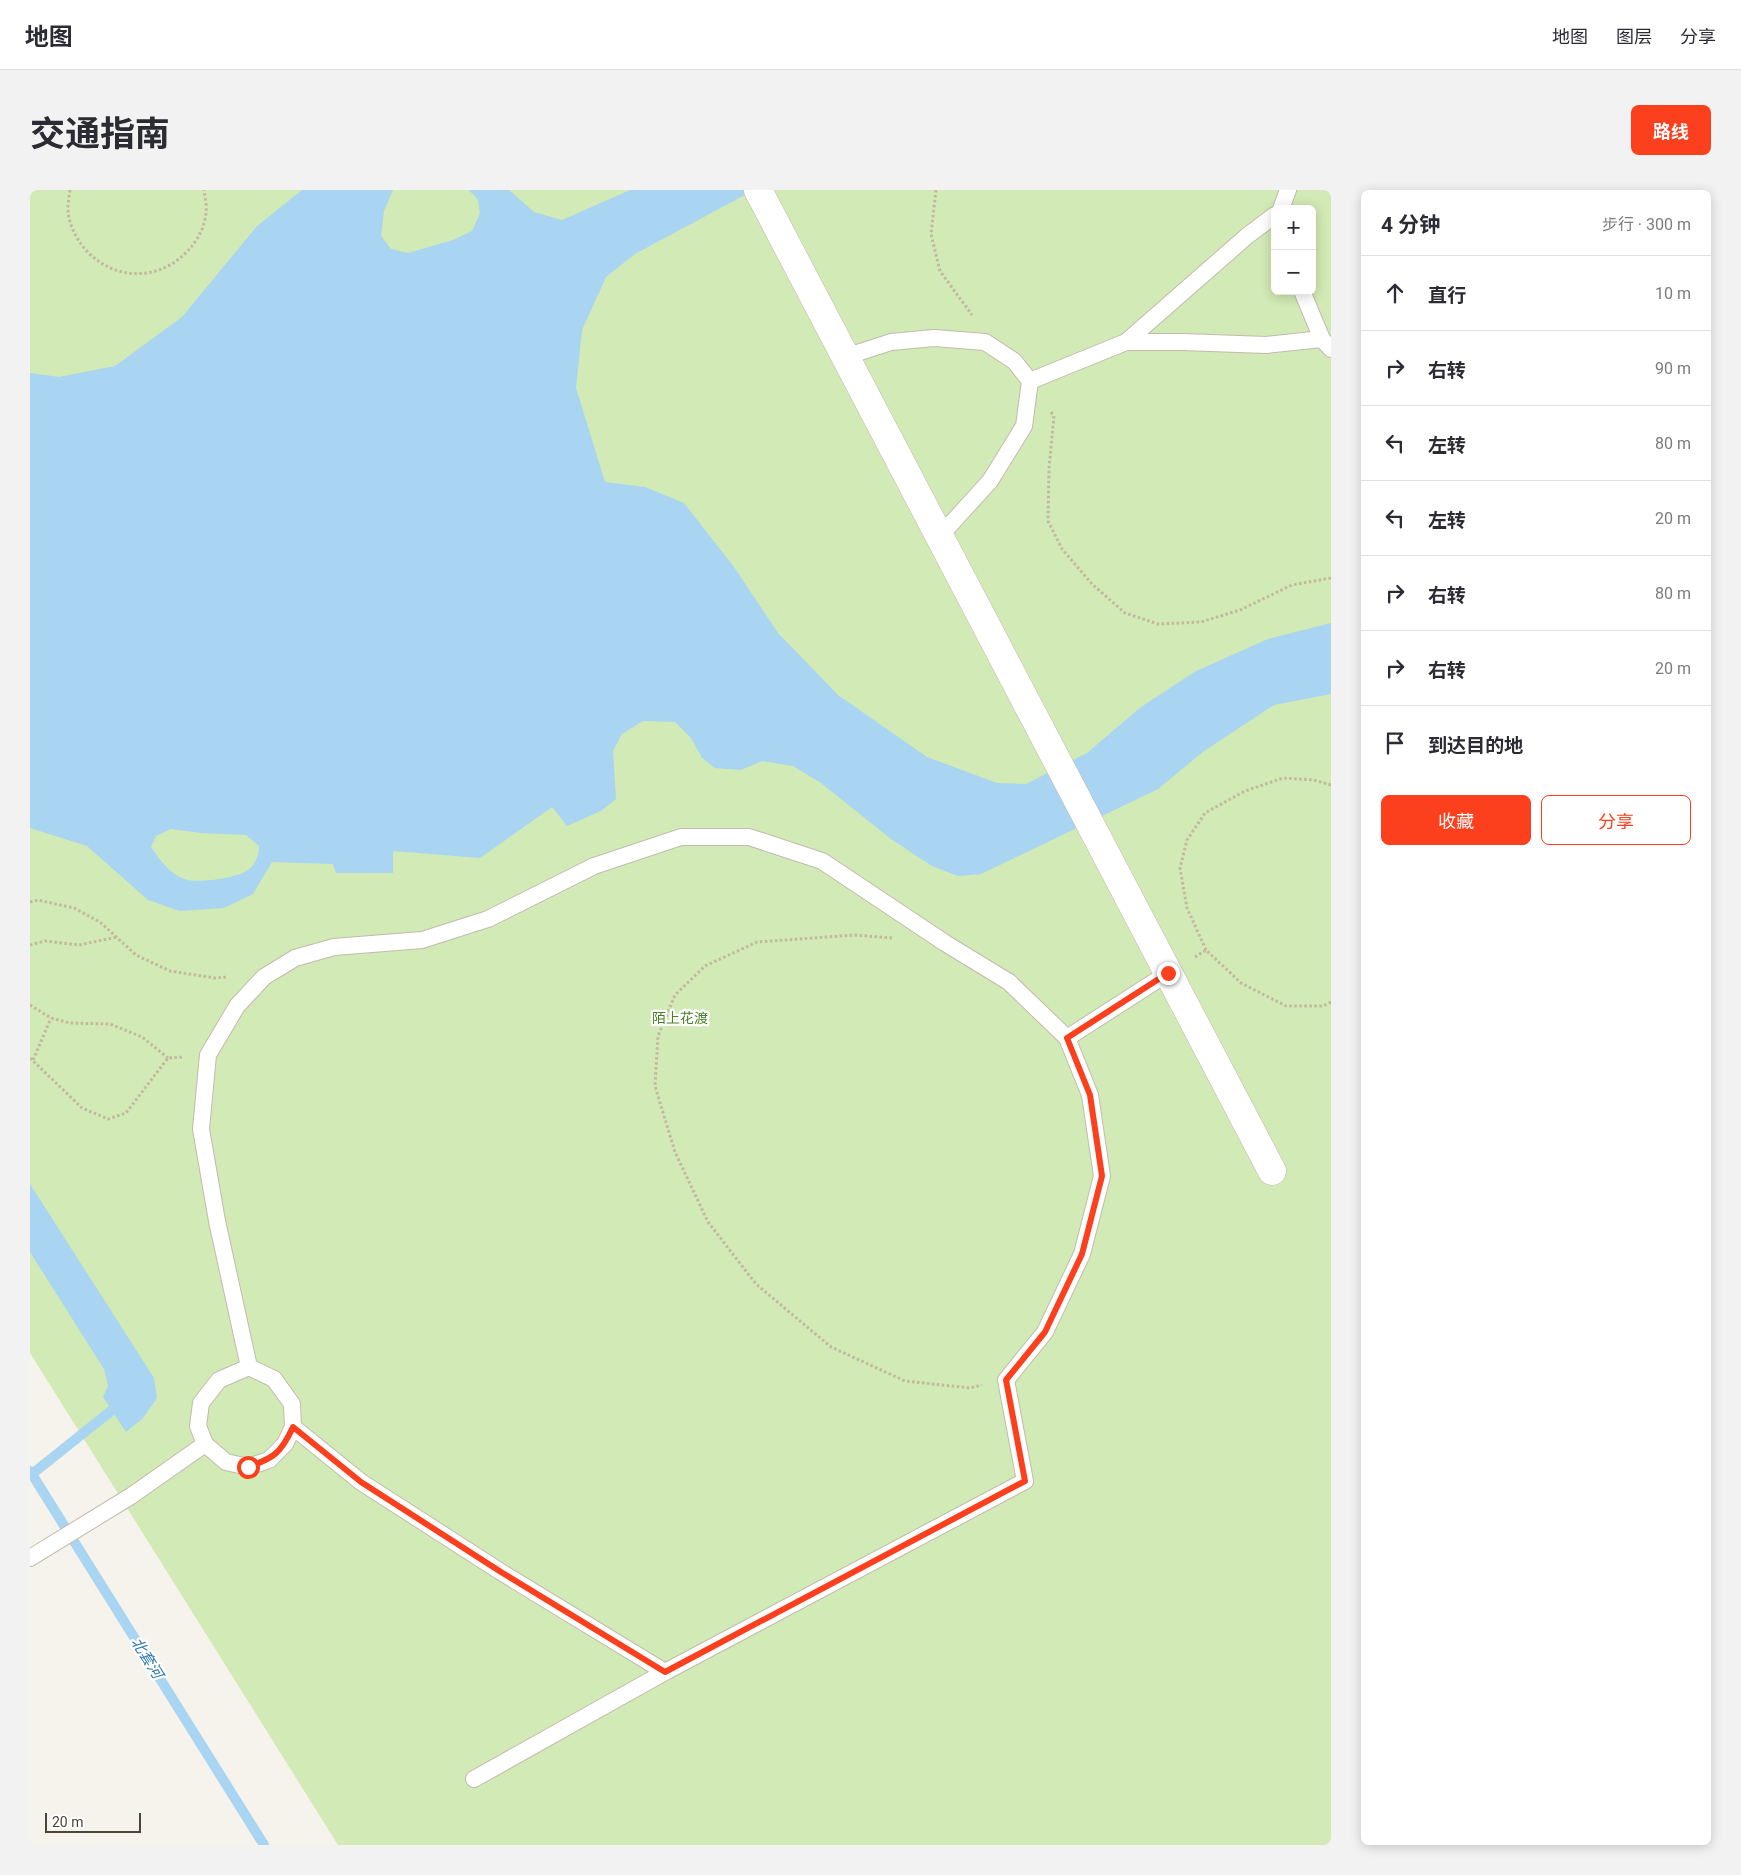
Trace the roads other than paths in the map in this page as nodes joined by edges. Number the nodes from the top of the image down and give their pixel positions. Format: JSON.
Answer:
{"nodes":[{"id":1,"x":758,"y":190,"type":"edge"},
{"id":2,"x":1288,"y":190,"type":"edge"},
{"id":3,"x":1282,"y":205,"type":"edge"},
{"id":4,"x":1271,"y":218,"type":"edge"},
{"id":5,"x":1304,"y":295,"type":"edge"},
{"id":6,"x":1126,"y":342,"type":"junction"},
{"id":7,"x":1327,"y":344,"type":"edge"},
{"id":8,"x":845,"y":357,"type":"junction"},
{"id":9,"x":1030,"y":381,"type":"junction"},
{"id":10,"x":939,"y":537,"type":"junction"},
{"id":11,"x":1168,"y":973,"type":"junction"},
{"id":12,"x":1067,"y":1038,"type":"junction"},
{"id":13,"x":1272,"y":1171,"type":"dead end"},
{"id":14,"x":249,"y":1367,"type":"junction"},
{"id":15,"x":293,"y":1427,"type":"junction"},
{"id":16,"x":205,"y":1444,"type":"junction"},
{"id":17,"x":30,"y":1558,"type":"edge"},
{"id":18,"x":665,"y":1672,"type":"junction"},
{"id":19,"x":474,"y":1779,"type":"dead end"}],
"edges":[{"from":1,"to":8,"type":"street"},
{"from":2,"to":3,"type":"lane"},
{"from":4,"to":6,"type":"lane"},
{"from":5,"to":7,"type":"lane"},
{"from":6,"to":7,"type":"lane"},
{"from":6,"to":9,"type":"lane"},
{"from":8,"to":9,"type":"lane"},
{"from":8,"to":10,"type":"street"},
{"from":9,"to":10,"type":"lane"},
{"from":10,"to":11,"type":"street"},
{"from":11,"to":12,"type":"lane"},
{"from":11,"to":13,"type":"street"},
{"from":12,"to":14,"type":"lane"},
{"from":12,"to":18,"type":"lane"},
{"from":14,"to":15,"type":"lane"},
{"from":14,"to":16,"type":"lane"},
{"from":15,"to":16,"type":"lane"},
{"from":15,"to":18,"type":"lane"},
{"from":16,"to":17,"type":"lane"},
{"from":18,"to":19,"type":"lane"}]}
